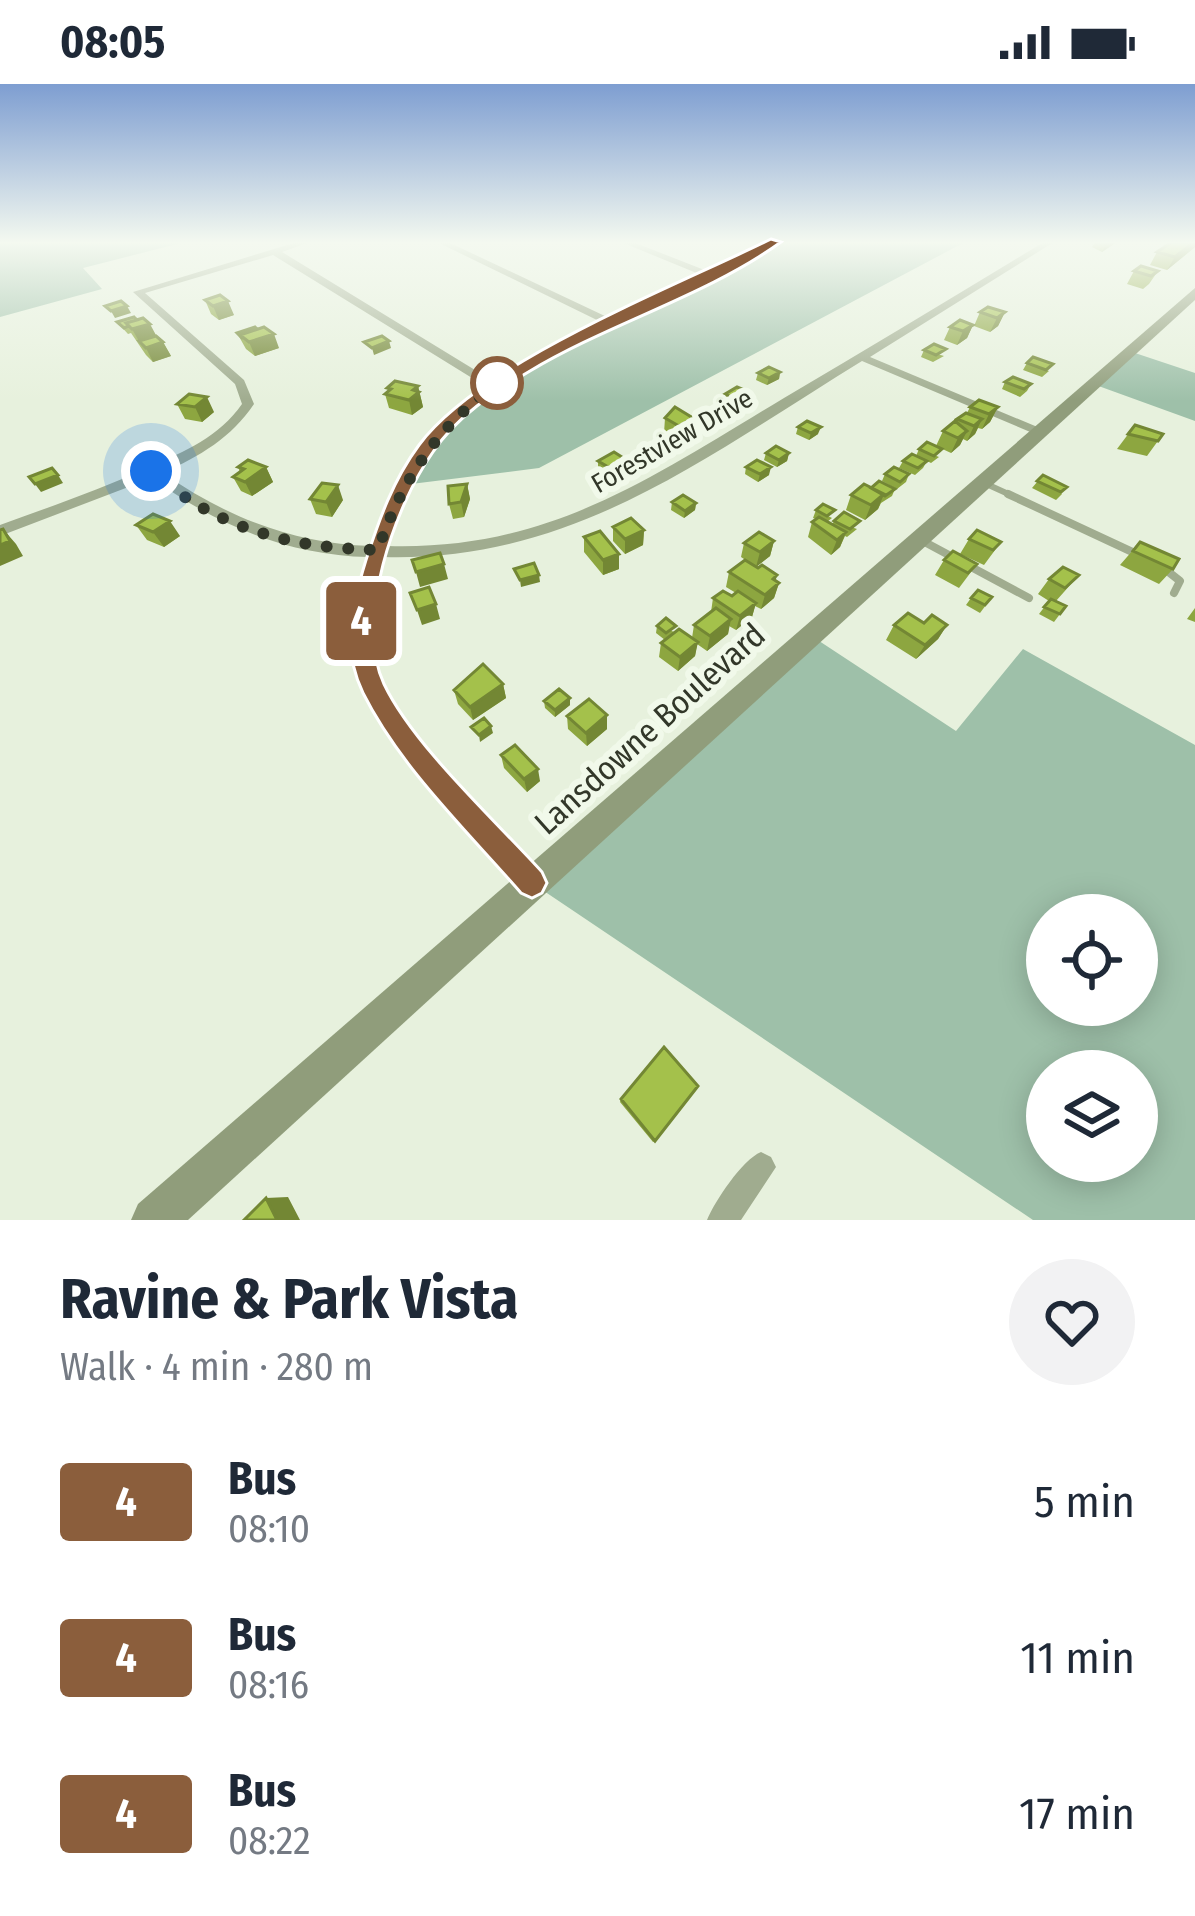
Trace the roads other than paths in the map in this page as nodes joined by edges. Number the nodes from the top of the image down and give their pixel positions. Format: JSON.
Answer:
{"nodes":[{"id":1,"x":138,"y":295,"type":"edge"},
{"id":2,"x":345,"y":295,"type":"edge"},
{"id":3,"x":552,"y":295,"type":"edge"},
{"id":4,"x":669,"y":295,"type":"edge"},
{"id":5,"x":963,"y":295,"type":"edge"},
{"id":6,"x":1192,"y":298,"type":"edge"},
{"id":7,"x":611,"y":323,"type":"junction"},
{"id":8,"x":861,"y":357,"type":"junction"},
{"id":9,"x":493,"y":386,"type":"junction"},
{"id":10,"x":1040,"y":431,"type":"junction"},
{"id":11,"x":151,"y":471,"type":"junction"},
{"id":12,"x":982,"y":482,"type":"junction"},
{"id":13,"x":0,"y":531,"type":"edge"},
{"id":14,"x":919,"y":539,"type":"junction"},
{"id":15,"x":378,"y":550,"type":"junction"},
{"id":16,"x":1174,"y":592,"type":"dead end"},
{"id":17,"x":1029,"y":598,"type":"dead end"},
{"id":18,"x":532,"y":883,"type":"junction"},
{"id":19,"x":761,"y":1167,"type":"dead end"},
{"id":20,"x":154,"y":1220,"type":"edge"},
{"id":21,"x":722,"y":1220,"type":"edge"}],
"edges":[{"from":1,"to":11,"type":"street"},
{"from":2,"to":9,"type":"street"},
{"from":3,"to":7,"type":"street"},
{"from":4,"to":7,"type":"street"},
{"from":5,"to":8,"type":"street","name":"Forestview Drive"},
{"from":6,"to":10,"type":"street","name":"Lansdowne Boulevard"},
{"from":7,"to":9,"type":"street"},
{"from":8,"to":10,"type":"street"},
{"from":8,"to":15,"type":"street","name":"Forestview Drive"},
{"from":9,"to":15,"type":"street"},
{"from":10,"to":12,"type":"street","name":"Lansdowne Boulevard"},
{"from":11,"to":13,"type":"street"},
{"from":11,"to":15,"type":"street","name":"Forestview Drive"},
{"from":12,"to":14,"type":"street","name":"Lansdowne Boulevard"},
{"from":12,"to":16,"type":"lane"},
{"from":14,"to":17,"type":"lane"},
{"from":14,"to":18,"type":"street","name":"Lansdowne Boulevard"},
{"from":15,"to":18,"type":"street"},
{"from":18,"to":20,"type":"street","name":"Lansdowne Boulevard"},
{"from":19,"to":21,"type":"street"}]}
